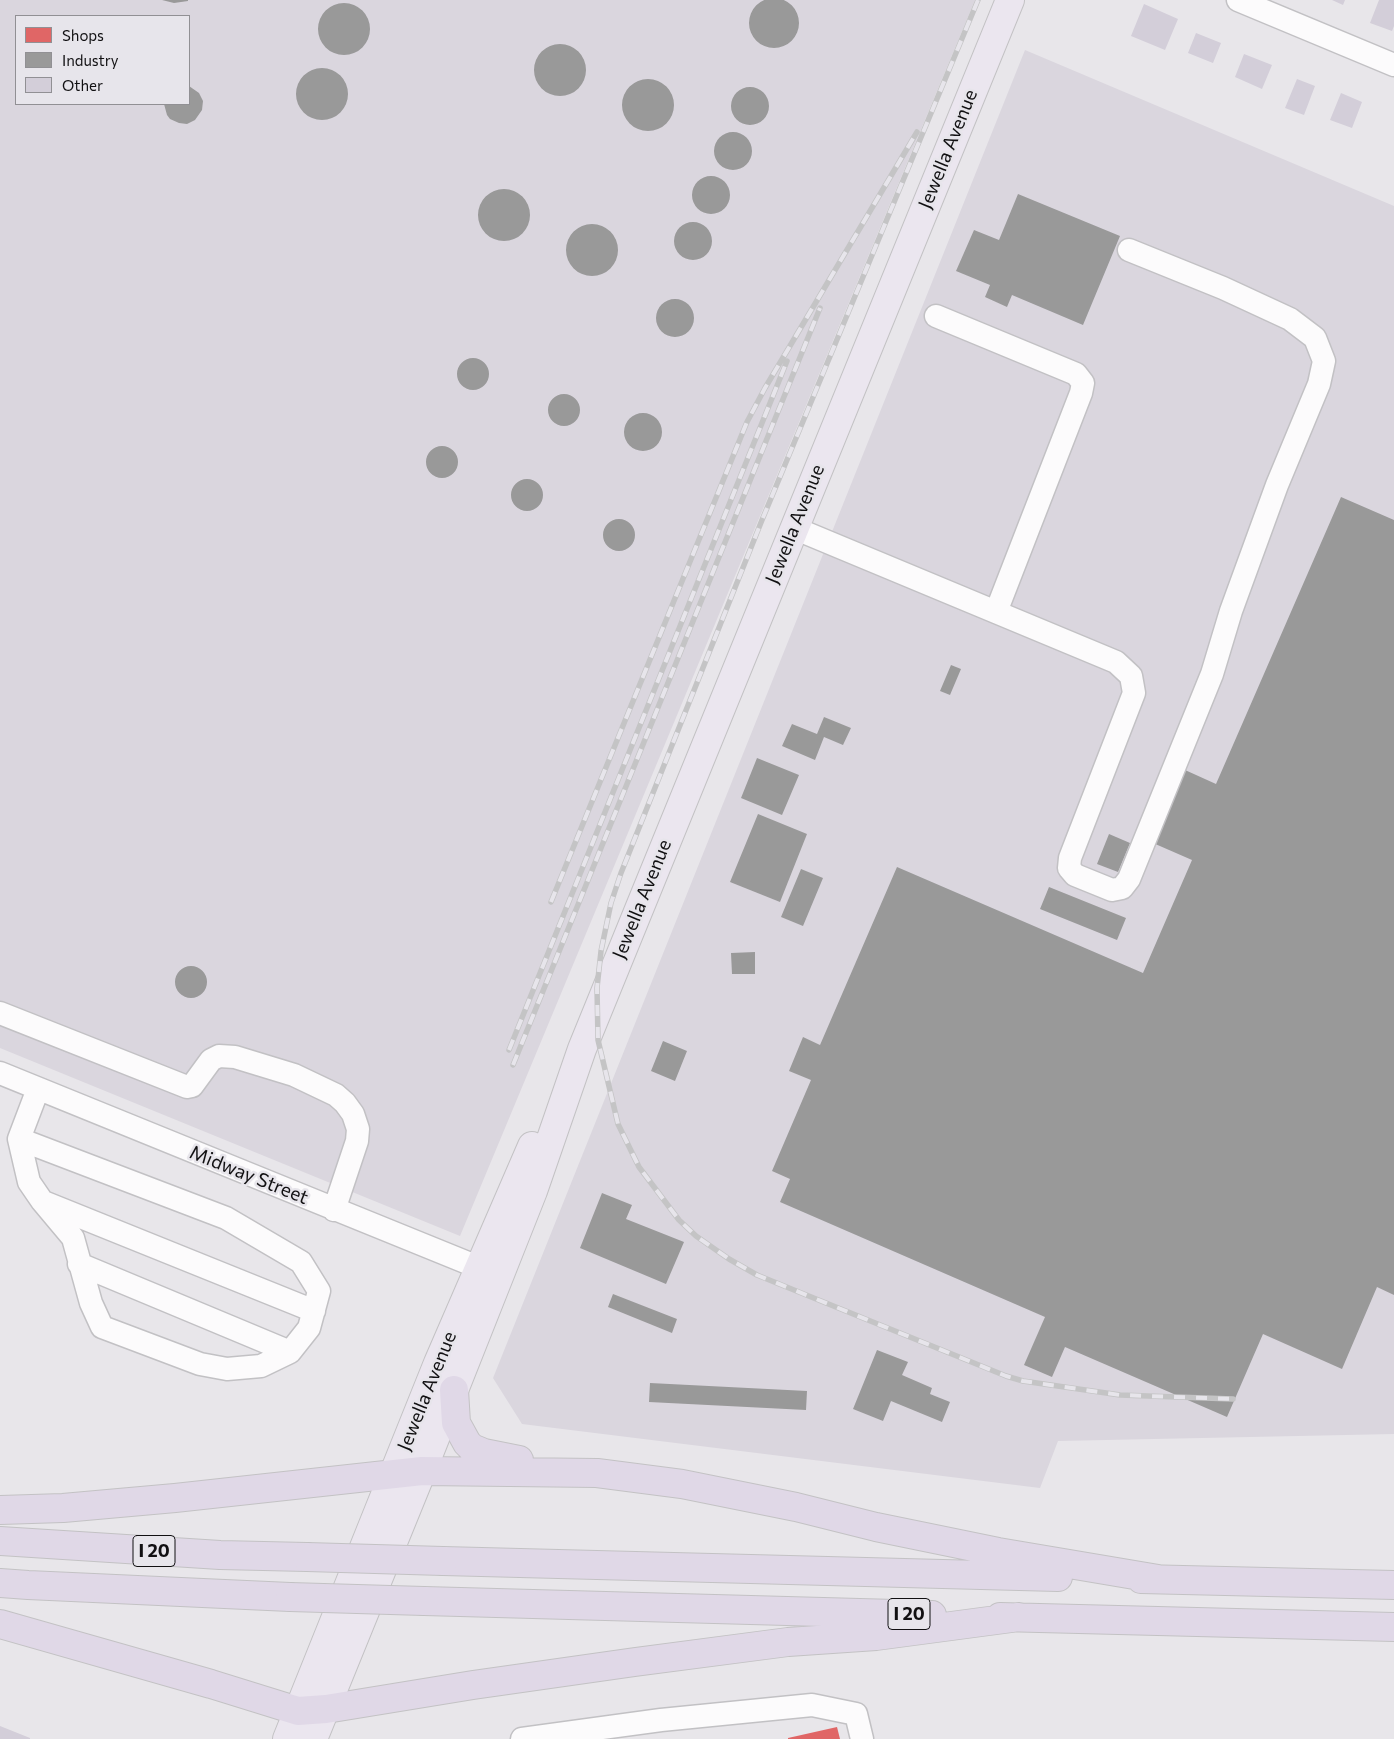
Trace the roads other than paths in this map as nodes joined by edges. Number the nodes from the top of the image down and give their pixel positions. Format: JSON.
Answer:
{"nodes":[{"id":1,"x":1010,"y":0,"type":"edge"},
{"id":2,"x":1238,"y":0,"type":"edge"},
{"id":3,"x":1394,"y":65,"type":"edge"},
{"id":4,"x":1129,"y":250,"type":"dead end"},
{"id":5,"x":936,"y":316,"type":"dead end"},
{"id":6,"x":794,"y":528,"type":"junction"},
{"id":7,"x":996,"y":612,"type":"junction"},
{"id":8,"x":0,"y":1013,"type":"edge"},
{"id":9,"x":0,"y":1073,"type":"edge"},
{"id":10,"x":38,"y":1089,"type":"junction"},
{"id":11,"x":19,"y":1139,"type":"junction"},
{"id":12,"x":42,"y":1201,"type":"junction"},
{"id":13,"x":334,"y":1210,"type":"junction"},
{"id":14,"x":79,"y":1264,"type":"junction"},
{"id":15,"x":489,"y":1272,"type":"junction"},
{"id":16,"x":314,"y":1311,"type":"junction"},
{"id":17,"x":290,"y":1352,"type":"junction"},
{"id":18,"x":454,"y":1390,"type":"junction"},
{"id":19,"x":422,"y":1471,"type":"junction"},
{"id":20,"x":597,"y":1473,"type":"junction"},
{"id":21,"x":393,"y":1474,"type":"junction"},
{"id":22,"x":0,"y":1510,"type":"edge"},
{"id":23,"x":0,"y":1541,"type":"edge"},
{"id":24,"x":1158,"y":1579,"type":"junction"},
{"id":25,"x":0,"y":1583,"type":"edge"},
{"id":26,"x":1394,"y":1586,"type":"edge"},
{"id":27,"x":1019,"y":1617,"type":"junction"},
{"id":28,"x":0,"y":1624,"type":"edge"},
{"id":29,"x":1394,"y":1627,"type":"edge"},
{"id":30,"x":326,"y":1709,"type":"junction"},
{"id":31,"x":298,"y":1711,"type":"junction"},
{"id":32,"x":287,"y":1739,"type":"edge"},
{"id":33,"x":313,"y":1739,"type":"edge"},
{"id":34,"x":522,"y":1739,"type":"edge"},
{"id":35,"x":862,"y":1739,"type":"edge"}],
"edges":[{"from":1,"to":6,"type":"main road","name":"Jewella Avenue"},
{"from":2,"to":3,"type":"street"},
{"from":4,"to":7,"type":"street"},
{"from":5,"to":7,"type":"street"},
{"from":6,"to":7,"type":"street"},
{"from":6,"to":15,"type":"main road","name":"Jewella Avenue"},
{"from":8,"to":13,"type":"street"},
{"from":9,"to":10,"type":"street","name":"Midway Street"},
{"from":10,"to":11,"type":"street"},
{"from":10,"to":13,"type":"street","name":"Midway Street"},
{"from":11,"to":12,"type":"street"},
{"from":11,"to":16,"type":"street"},
{"from":12,"to":14,"type":"street"},
{"from":12,"to":16,"type":"street"},
{"from":13,"to":15,"type":"street","name":"Midway Street"},
{"from":14,"to":17,"type":"street"},
{"from":14,"to":17,"type":"street"},
{"from":15,"to":18,"type":"main road","name":"Jewella Avenue"},
{"from":15,"to":21,"type":"main road","name":"Jewella Avenue"},
{"from":16,"to":17,"type":"street"},
{"from":18,"to":19,"type":"main road","name":"Jewella Avenue"},
{"from":18,"to":20,"type":"highway"},
{"from":19,"to":20,"type":"highway"},
{"from":19,"to":21,"type":"highway"},
{"from":19,"to":30,"type":"main road","name":"Jewella Avenue"},
{"from":20,"to":24,"type":"highway"},
{"from":21,"to":22,"type":"highway"},
{"from":21,"to":31,"type":"main road","name":"Jewella Avenue"},
{"from":23,"to":24,"type":"highway","number":"I 20","bridge":true},
{"from":24,"to":26,"type":"highway","number":"I 20"},
{"from":25,"to":27,"type":"highway","number":"I 20","bridge":true},
{"from":27,"to":29,"type":"highway","number":"I 20"},
{"from":27,"to":30,"type":"highway"},
{"from":28,"to":31,"type":"highway"},
{"from":30,"to":31,"type":"highway"},
{"from":30,"to":33,"type":"main road","name":"Jewella Avenue"},
{"from":31,"to":32,"type":"main road","name":"Jewella Avenue"},
{"from":34,"to":35,"type":"street"}]}
